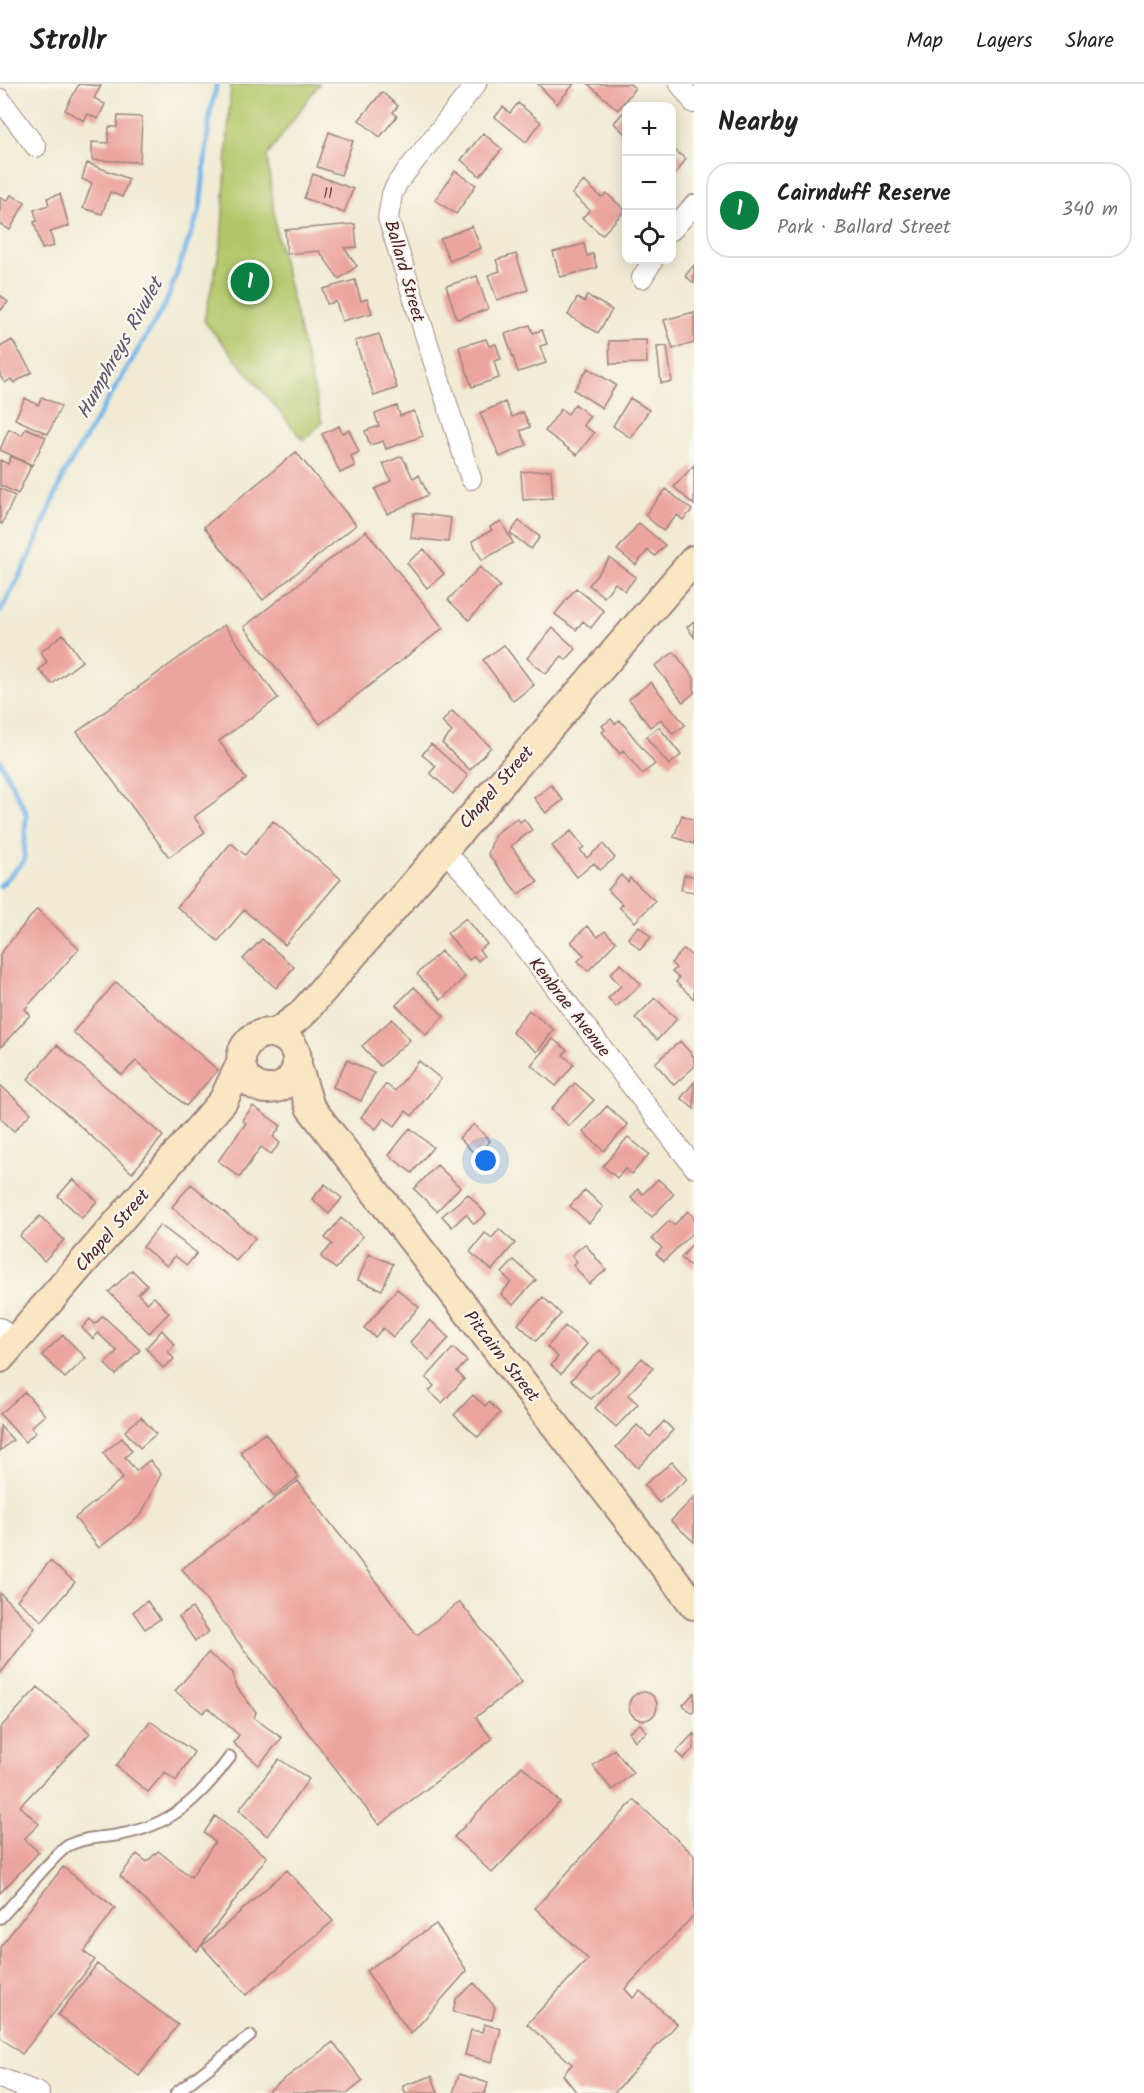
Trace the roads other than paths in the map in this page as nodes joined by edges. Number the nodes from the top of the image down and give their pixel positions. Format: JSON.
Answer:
{"nodes":[{"id":1,"x":476,"y":84,"type":"edge"},
{"id":2,"x":680,"y":84,"type":"edge"},
{"id":3,"x":0,"y":99,"type":"edge"},
{"id":4,"x":694,"y":103,"type":"edge"},
{"id":5,"x":36,"y":147,"type":"dead end"},
{"id":6,"x":694,"y":205,"type":"edge"},
{"id":7,"x":676,"y":225,"type":"edge"},
{"id":8,"x":651,"y":264,"type":"edge"},
{"id":9,"x":642,"y":278,"type":"dead end"},
{"id":10,"x":471,"y":479,"type":"dead end"},
{"id":11,"x":694,"y":560,"type":"edge"},
{"id":12,"x":442,"y":849,"type":"junction"},
{"id":13,"x":289,"y":1050,"type":"junction"},
{"id":14,"x":241,"y":1063,"type":"junction"},
{"id":15,"x":267,"y":1088,"type":"junction"},
{"id":16,"x":224,"y":1101,"type":"junction"},
{"id":17,"x":310,"y":1107,"type":"junction"},
{"id":18,"x":694,"y":1167,"type":"edge"},
{"id":19,"x":5,"y":1342,"type":"edge"},
{"id":20,"x":694,"y":1605,"type":"edge"},
{"id":21,"x":230,"y":1756,"type":"dead end"},
{"id":22,"x":0,"y":1918,"type":"edge"},
{"id":23,"x":250,"y":2036,"type":"dead end"},
{"id":24,"x":0,"y":2078,"type":"edge"},
{"id":25,"x":39,"y":2093,"type":"edge"},
{"id":26,"x":176,"y":2093,"type":"edge"}],
"edges":[{"from":1,"to":10,"type":"street","name":"Ballard Street"},
{"from":2,"to":4,"type":"street"},
{"from":3,"to":5,"type":"street"},
{"from":6,"to":7,"type":"street"},
{"from":8,"to":9,"type":"street"},
{"from":11,"to":12,"type":"street","name":"Chapel Street"},
{"from":12,"to":13,"type":"street","name":"Chapel Street"},
{"from":12,"to":18,"type":"street","name":"Kenbrae Avenue"},
{"from":13,"to":14,"type":"street"},
{"from":13,"to":15,"type":"street"},
{"from":13,"to":17,"type":"street","name":"Pitcairn Street"},
{"from":14,"to":15,"type":"street"},
{"from":14,"to":16,"type":"street","name":"Chapel Street"},
{"from":15,"to":16,"type":"street"},
{"from":15,"to":17,"type":"street","name":"Pitcairn Street"},
{"from":16,"to":19,"type":"street","name":"Chapel Street"},
{"from":17,"to":20,"type":"street","name":"Pitcairn Street"},
{"from":21,"to":22,"type":"lane"},
{"from":23,"to":26,"type":"lane"},
{"from":24,"to":25,"type":"street"}]}
